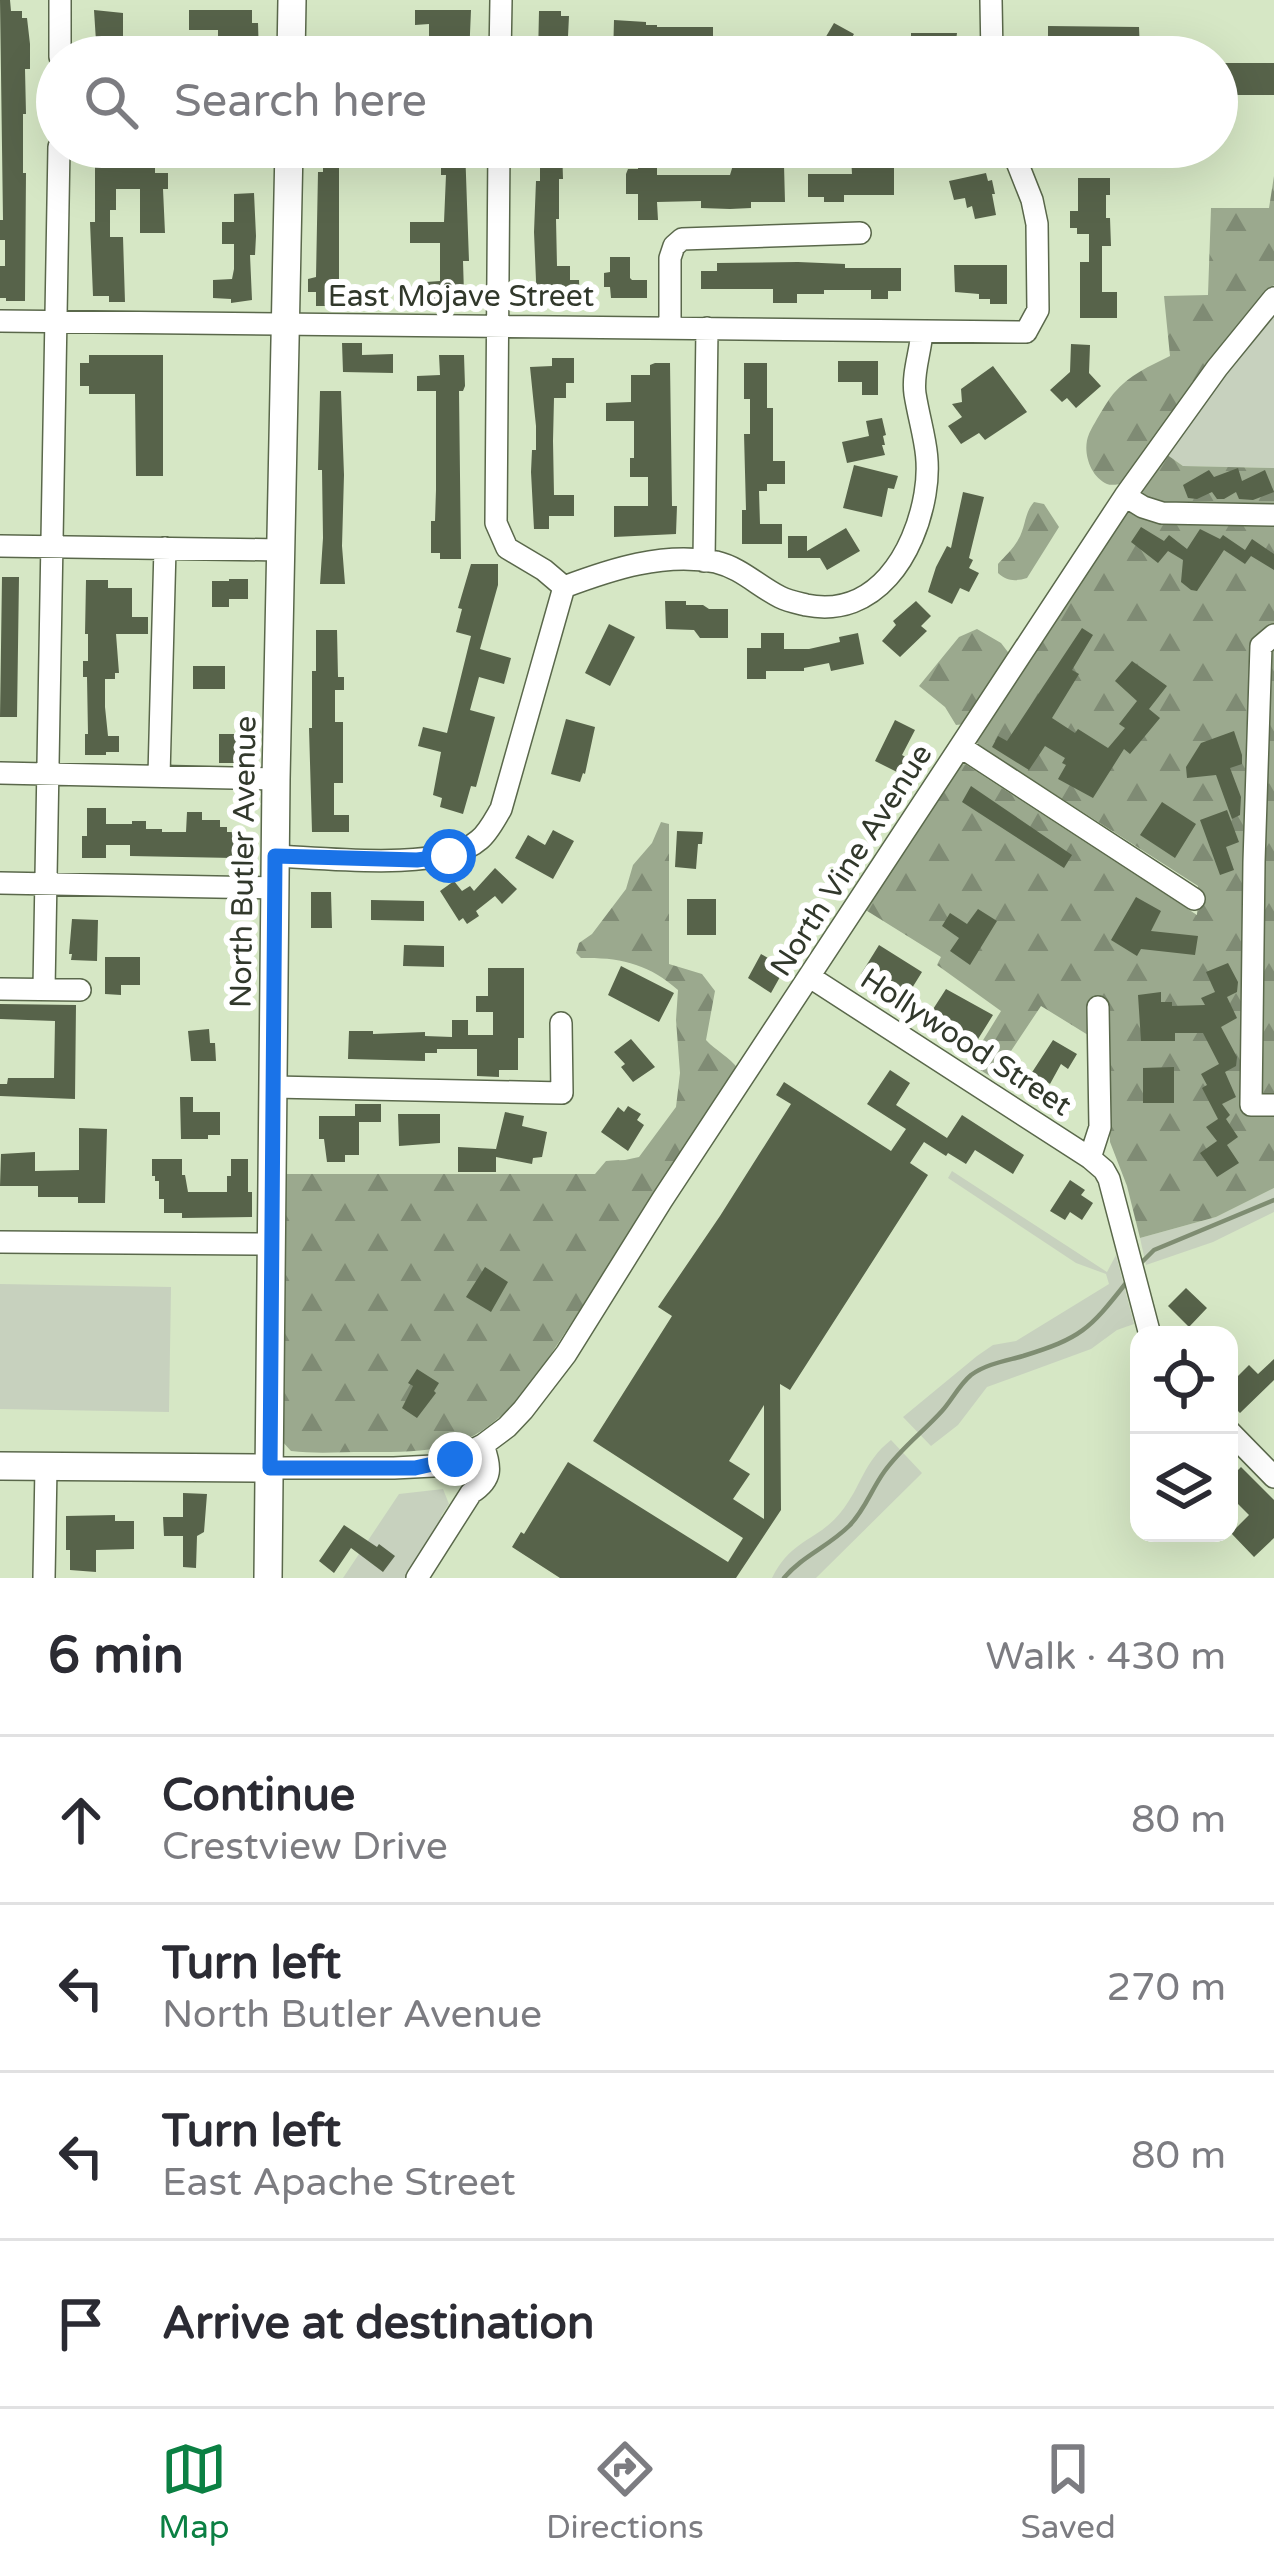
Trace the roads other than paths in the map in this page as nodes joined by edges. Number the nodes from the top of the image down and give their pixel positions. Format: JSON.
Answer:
{"nodes":[{"id":1,"x":61,"y":0,"type":"edge"},
{"id":2,"x":292,"y":0,"type":"edge"},
{"id":3,"x":500,"y":0,"type":"edge"},
{"id":4,"x":991,"y":0,"type":"edge"},
{"id":5,"x":60,"y":36,"type":"edge"},
{"id":6,"x":291,"y":36,"type":"edge"},
{"id":7,"x":500,"y":36,"type":"edge"},
{"id":8,"x":992,"y":36,"type":"edge"},
{"id":9,"x":59,"y":168,"type":"edge"},
{"id":10,"x":289,"y":168,"type":"edge"},
{"id":11,"x":499,"y":168,"type":"edge"},
{"id":12,"x":1019,"y":168,"type":"edge"},
{"id":13,"x":860,"y":233,"type":"dead end"},
{"id":14,"x":1274,"y":298,"type":"edge"},
{"id":15,"x":0,"y":321,"type":"edge"},
{"id":16,"x":57,"y":322,"type":"junction"},
{"id":17,"x":286,"y":325,"type":"junction"},
{"id":18,"x":497,"y":326,"type":"junction"},
{"id":19,"x":670,"y":328,"type":"junction"},
{"id":20,"x":707,"y":328,"type":"junction"},
{"id":21,"x":922,"y":331,"type":"junction"},
{"id":22,"x":1125,"y":496,"type":"junction"},
{"id":23,"x":1274,"y":515,"type":"edge"},
{"id":24,"x":0,"y":546,"type":"edge"},
{"id":25,"x":52,"y":547,"type":"junction"},
{"id":26,"x":165,"y":548,"type":"junction"},
{"id":27,"x":281,"y":550,"type":"junction"},
{"id":28,"x":704,"y":561,"type":"junction"},
{"id":29,"x":564,"y":587,"type":"junction"},
{"id":30,"x":1274,"y":635,"type":"edge"},
{"id":31,"x":961,"y":747,"type":"junction"},
{"id":32,"x":1266,"y":753,"type":"edge"},
{"id":33,"x":0,"y":773,"type":"edge"},
{"id":34,"x":47,"y":774,"type":"junction"},
{"id":35,"x":160,"y":776,"type":"junction"},
{"id":36,"x":276,"y":778,"type":"junction"},
{"id":37,"x":275,"y":856,"type":"junction"},
{"id":38,"x":1264,"y":862,"type":"edge"},
{"id":39,"x":0,"y":884,"type":"edge"},
{"id":40,"x":46,"y":884,"type":"junction"},
{"id":41,"x":275,"y":888,"type":"junction"},
{"id":42,"x":1195,"y":899,"type":"dead end"},
{"id":43,"x":810,"y":977,"type":"junction"},
{"id":44,"x":1264,"y":987,"type":"edge"},
{"id":45,"x":0,"y":989,"type":"edge"},
{"id":46,"x":44,"y":989,"type":"junction"},
{"id":47,"x":80,"y":990,"type":"dead end"},
{"id":48,"x":1098,"y":1006,"type":"dead end"},
{"id":49,"x":561,"y":1023,"type":"dead end"},
{"id":50,"x":274,"y":1087,"type":"junction"},
{"id":51,"x":1274,"y":1105,"type":"edge"},
{"id":52,"x":1090,"y":1158,"type":"junction"},
{"id":53,"x":0,"y":1242,"type":"edge"},
{"id":54,"x":270,"y":1244,"type":"junction"},
{"id":55,"x":1148,"y":1326,"type":"edge"},
{"id":56,"x":269,"y":1343,"type":"junction"},
{"id":57,"x":1232,"y":1434,"type":"edge"},
{"id":58,"x":471,"y":1451,"type":"junction"},
{"id":59,"x":0,"y":1466,"type":"edge"},
{"id":60,"x":46,"y":1467,"type":"junction"},
{"id":61,"x":218,"y":1468,"type":"junction"},
{"id":62,"x":270,"y":1468,"type":"junction"},
{"id":63,"x":1274,"y":1477,"type":"edge"},
{"id":64,"x":423,"y":1576,"type":"edge"},
{"id":65,"x":44,"y":1578,"type":"edge"},
{"id":66,"x":268,"y":1578,"type":"edge"}],
"edges":[{"from":1,"to":5,"type":"street"},
{"from":2,"to":6,"type":"main road"},
{"from":3,"to":7,"type":"street"},
{"from":4,"to":8,"type":"street"},
{"from":9,"to":16,"type":"street"},
{"from":10,"to":17,"type":"main road","name":"North Butler Avenue"},
{"from":11,"to":18,"type":"street"},
{"from":12,"to":21,"type":"street","name":"East Mojave Street"},
{"from":13,"to":19,"type":"street"},
{"from":14,"to":22,"type":"street","name":"North Vine Avenue"},
{"from":15,"to":16,"type":"street","name":"East Mojave Street"},
{"from":16,"to":17,"type":"street","name":"East Mojave Street"},
{"from":16,"to":25,"type":"street"},
{"from":17,"to":18,"type":"street","name":"East Mojave Street"},
{"from":17,"to":27,"type":"main road","name":"North Butler Avenue"},
{"from":18,"to":19,"type":"street","name":"East Mojave Street"},
{"from":18,"to":29,"type":"street"},
{"from":19,"to":20,"type":"street","name":"East Mojave Street"},
{"from":20,"to":21,"type":"street","name":"East Mojave Street"},
{"from":20,"to":28,"type":"street"},
{"from":21,"to":28,"type":"street"},
{"from":22,"to":23,"type":"street"},
{"from":22,"to":31,"type":"street","name":"North Vine Avenue"},
{"from":24,"to":25,"type":"street"},
{"from":25,"to":26,"type":"street"},
{"from":25,"to":34,"type":"street"},
{"from":26,"to":27,"type":"street"},
{"from":26,"to":35,"type":"street"},
{"from":27,"to":36,"type":"main road","name":"North Butler Avenue"},
{"from":28,"to":29,"type":"street"},
{"from":29,"to":37,"type":"street"},
{"from":30,"to":32,"type":"street"},
{"from":31,"to":42,"type":"street"},
{"from":31,"to":43,"type":"street","name":"North Vine Avenue"},
{"from":32,"to":38,"type":"street"},
{"from":33,"to":34,"type":"street"},
{"from":34,"to":35,"type":"street"},
{"from":34,"to":40,"type":"street"},
{"from":35,"to":36,"type":"street"},
{"from":36,"to":37,"type":"main road","name":"North Butler Avenue"},
{"from":37,"to":41,"type":"main road","name":"North Butler Avenue"},
{"from":38,"to":44,"type":"street"},
{"from":39,"to":40,"type":"street"},
{"from":40,"to":41,"type":"street"},
{"from":40,"to":46,"type":"street"},
{"from":41,"to":50,"type":"main road","name":"North Butler Avenue"},
{"from":43,"to":52,"type":"street","name":"Hollywood Street"},
{"from":43,"to":58,"type":"street","name":"North Vine Avenue"},
{"from":44,"to":51,"type":"street"},
{"from":45,"to":46,"type":"street"},
{"from":46,"to":47,"type":"street"},
{"from":48,"to":52,"type":"street"},
{"from":49,"to":50,"type":"street"},
{"from":50,"to":54,"type":"main road","name":"North Butler Avenue"},
{"from":52,"to":55,"type":"street"},
{"from":53,"to":54,"type":"street"},
{"from":54,"to":56,"type":"main road","name":"North Butler Avenue"},
{"from":56,"to":61,"type":"main road"},
{"from":56,"to":62,"type":"main road","name":"North Butler Avenue"},
{"from":57,"to":63,"type":"street"},
{"from":58,"to":62,"type":"street"},
{"from":58,"to":64,"type":"street"},
{"from":59,"to":60,"type":"main road"},
{"from":60,"to":61,"type":"main road"},
{"from":60,"to":65,"type":"street"},
{"from":61,"to":62,"type":"main road"},
{"from":62,"to":66,"type":"main road","name":"North Butler Avenue"}]}
